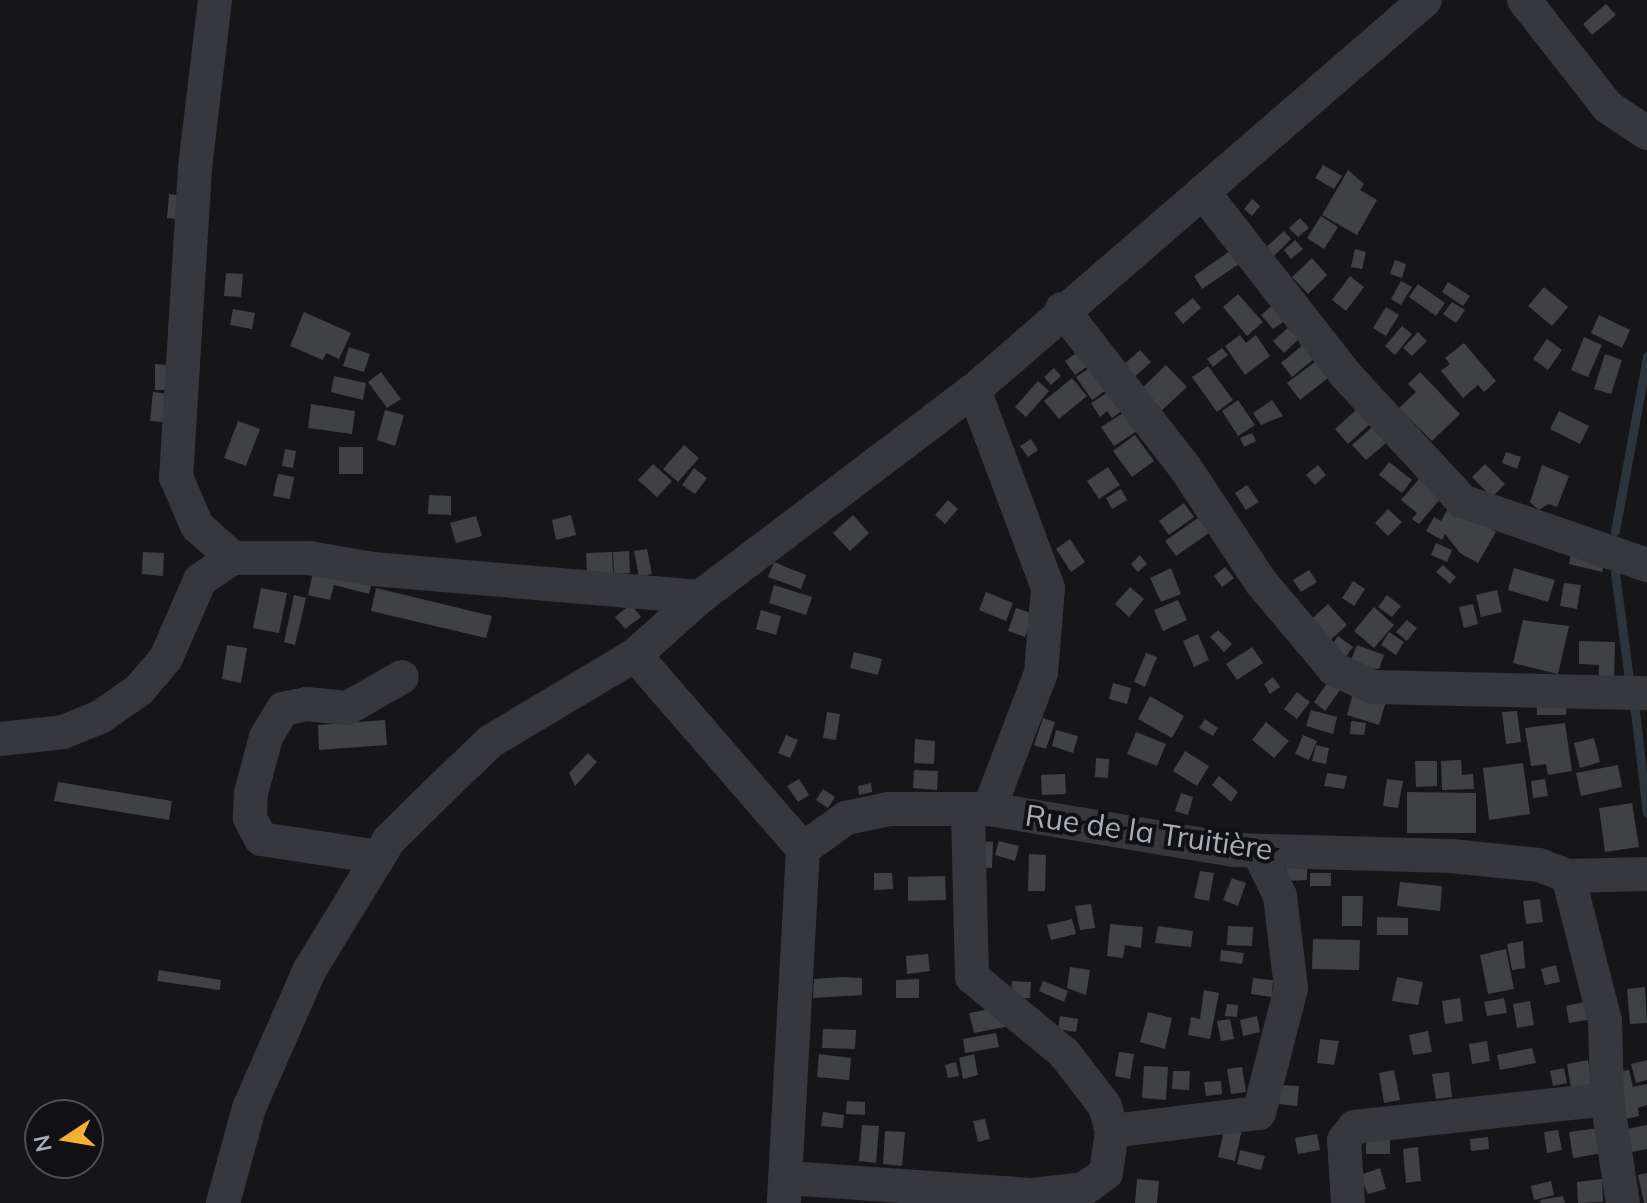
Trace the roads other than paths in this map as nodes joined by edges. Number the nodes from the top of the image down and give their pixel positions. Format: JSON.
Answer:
{"nodes":[{"id":1,"x":215,"y":0,"type":"edge"},
{"id":2,"x":1425,"y":0,"type":"edge"},
{"id":3,"x":1524,"y":0,"type":"edge"},
{"id":4,"x":1647,"y":133,"type":"edge"},
{"id":5,"x":1203,"y":192,"type":"junction"},
{"id":6,"x":1062,"y":309,"type":"junction"},
{"id":7,"x":974,"y":390,"type":"junction"},
{"id":8,"x":233,"y":558,"type":"junction"},
{"id":9,"x":1647,"y":565,"type":"edge"},
{"id":10,"x":700,"y":597,"type":"junction"},
{"id":11,"x":635,"y":655,"type":"junction"},
{"id":12,"x":402,"y":677,"type":"dead end"},
{"id":13,"x":1647,"y":693,"type":"edge"},
{"id":14,"x":0,"y":739,"type":"edge"},
{"id":15,"x":978,"y":809,"type":"junction"},
{"id":16,"x":803,"y":849,"type":"junction"},
{"id":17,"x":1258,"y":851,"type":"junction"},
{"id":18,"x":379,"y":857,"type":"junction"},
{"id":19,"x":1647,"y":874,"type":"edge"},
{"id":20,"x":1568,"y":876,"type":"junction"},
{"id":21,"x":1607,"y":1099,"type":"junction"},
{"id":22,"x":1112,"y":1131,"type":"junction"},
{"id":23,"x":786,"y":1191,"type":"edge"},
{"id":24,"x":1099,"y":1195,"type":"edge"},
{"id":25,"x":223,"y":1203,"type":"edge"},
{"id":26,"x":1348,"y":1203,"type":"edge"},
{"id":27,"x":1623,"y":1203,"type":"edge"}],
"edges":[{"from":1,"to":8,"type":"street"},
{"from":2,"to":5,"type":"street"},
{"from":3,"to":4,"type":"street"},
{"from":5,"to":6,"type":"street"},
{"from":5,"to":9,"type":"street"},
{"from":6,"to":7,"type":"street"},
{"from":6,"to":13,"type":"street"},
{"from":7,"to":10,"type":"street"},
{"from":7,"to":15,"type":"street"},
{"from":8,"to":10,"type":"street"},
{"from":8,"to":14,"type":"street"},
{"from":10,"to":11,"type":"street"},
{"from":11,"to":16,"type":"street"},
{"from":11,"to":18,"type":"street"},
{"from":12,"to":18,"type":"street"},
{"from":15,"to":16,"type":"street","name":"Rue de la Truitière"},
{"from":15,"to":17,"type":"street","name":"Rue de la Truitière"},
{"from":15,"to":22,"type":"street"},
{"from":16,"to":23,"type":"street"},
{"from":17,"to":20,"type":"street","name":"Rue de la Truitière"},
{"from":17,"to":22,"type":"street"},
{"from":18,"to":25,"type":"street"},
{"from":19,"to":20,"type":"street","name":"Rue de la Truitière"},
{"from":20,"to":21,"type":"street"},
{"from":21,"to":26,"type":"street"},
{"from":21,"to":27,"type":"street"},
{"from":22,"to":24,"type":"street"},
{"from":23,"to":24,"type":"street"}]}
